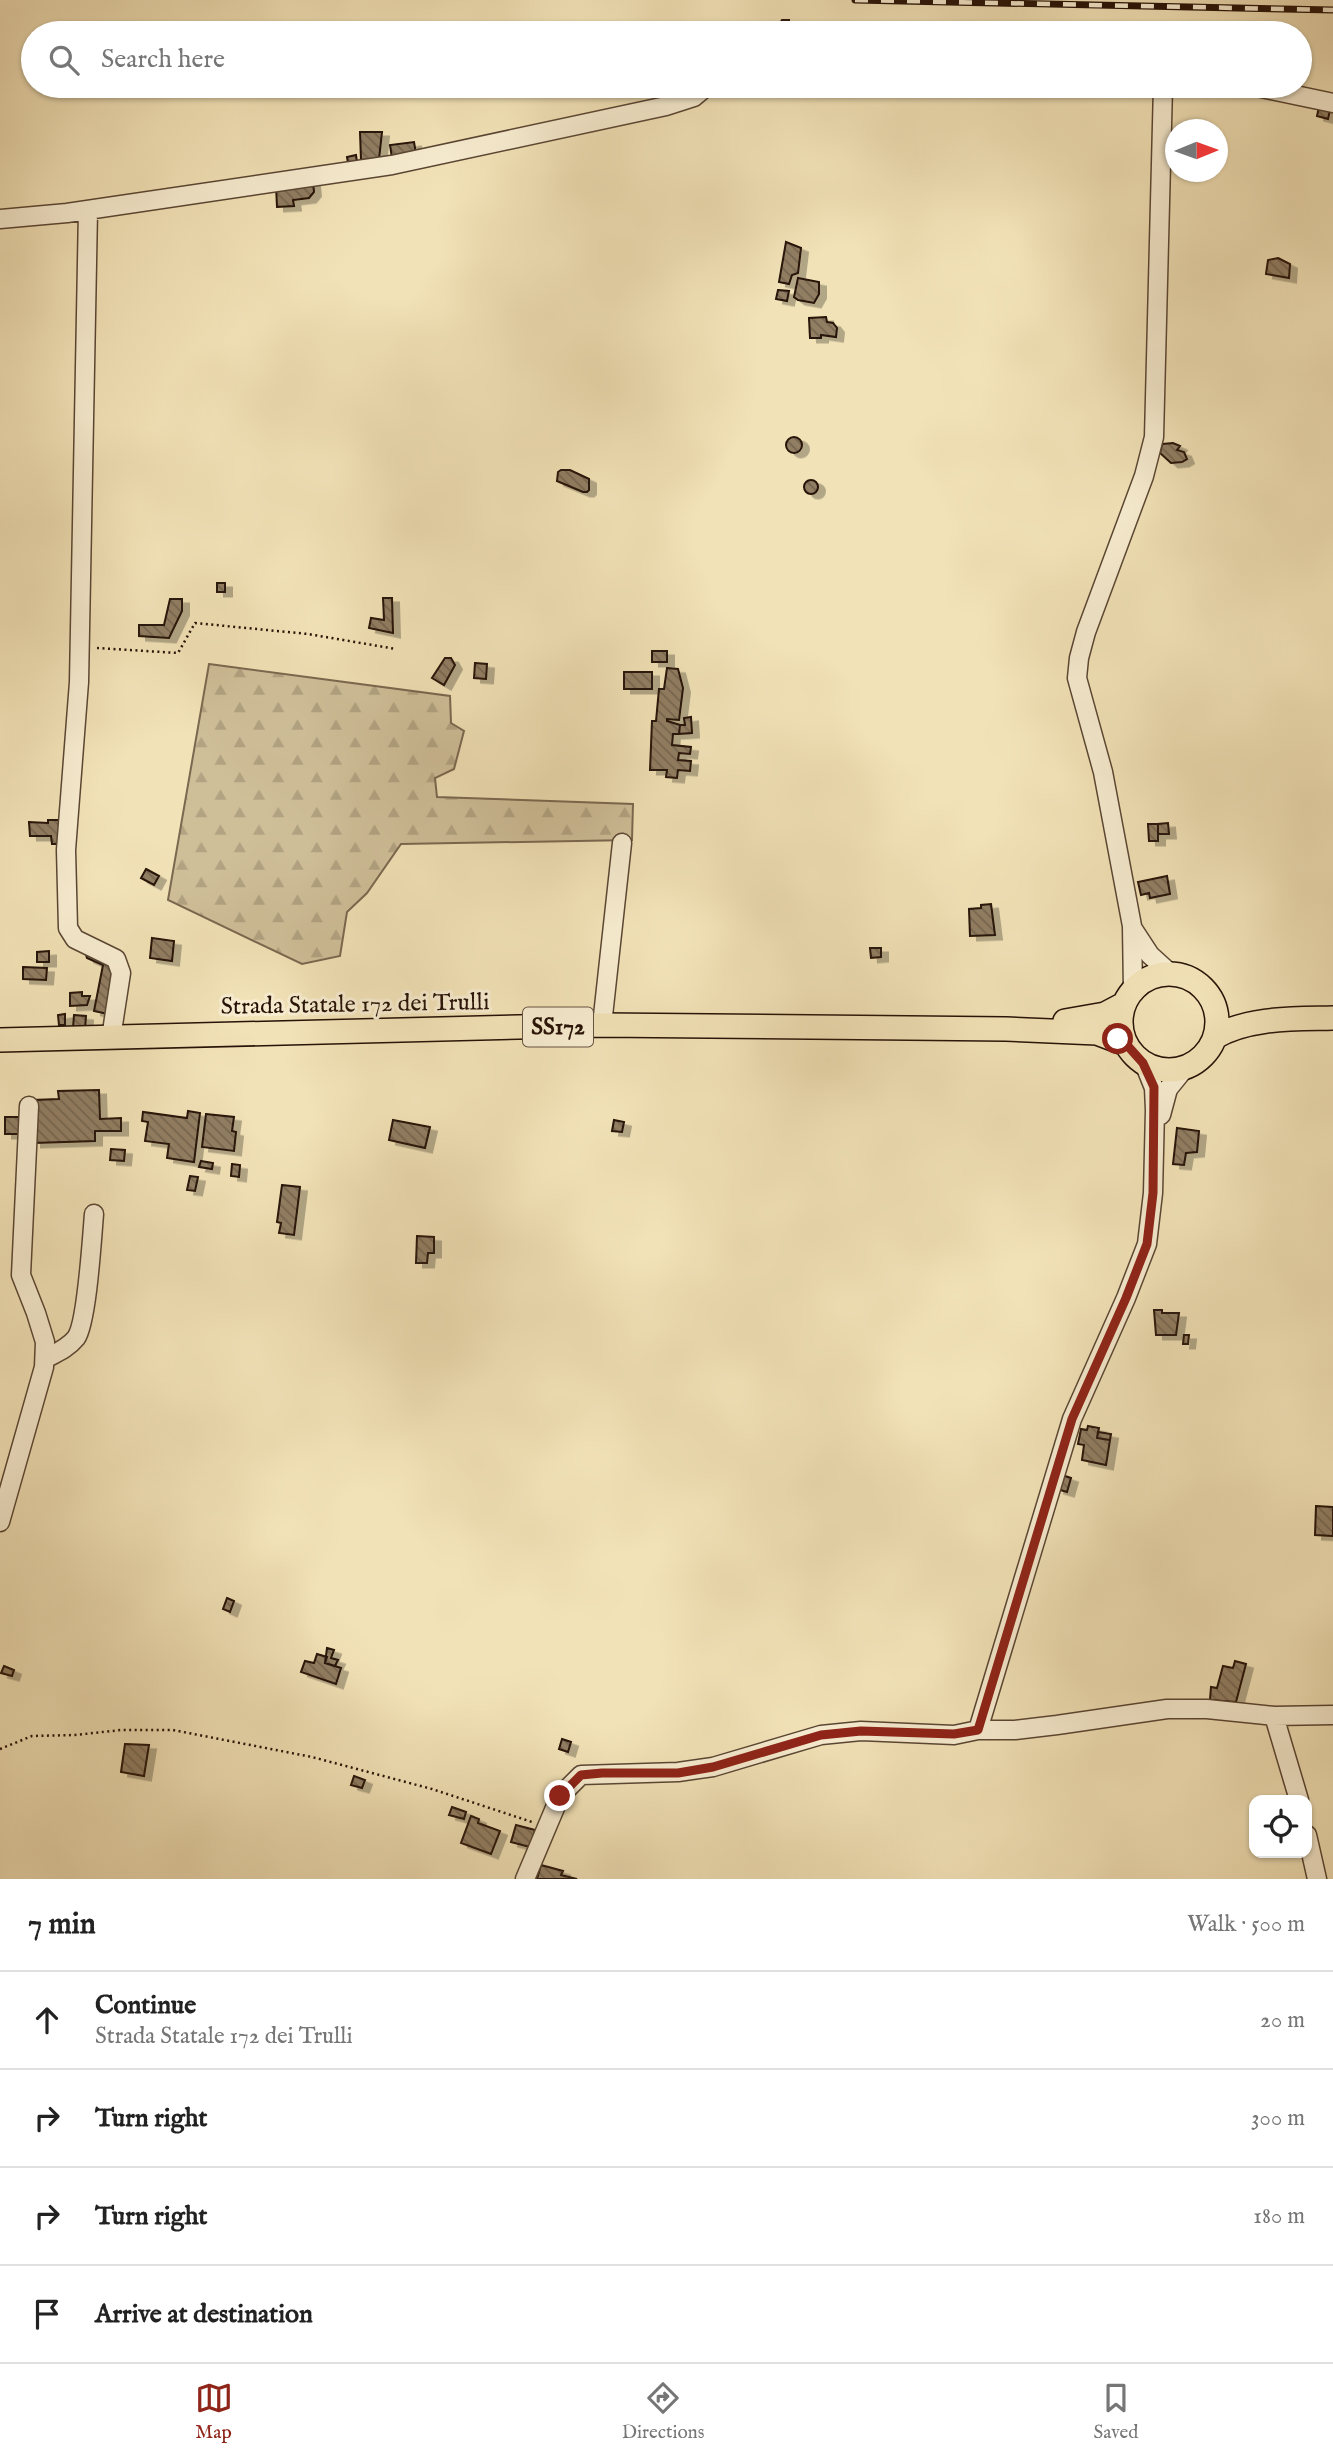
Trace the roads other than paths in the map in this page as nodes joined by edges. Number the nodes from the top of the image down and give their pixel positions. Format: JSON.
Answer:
{"nodes":[{"id":1,"x":691,"y":98,"type":"edge"},
{"id":2,"x":1163,"y":98,"type":"edge"},
{"id":3,"x":1309,"y":98,"type":"edge"},
{"id":4,"x":1333,"y":103,"type":"edge"},
{"id":5,"x":88,"y":210,"type":"junction"},
{"id":6,"x":0,"y":219,"type":"edge"},
{"id":7,"x":622,"y":843,"type":"dead end"},
{"id":8,"x":1132,"y":926,"type":"junction"},
{"id":9,"x":1171,"y":974,"type":"junction"},
{"id":10,"x":1129,"y":997,"type":"junction"},
{"id":11,"x":1214,"y":1005,"type":"junction"},
{"id":12,"x":1333,"y":1018,"type":"edge"},
{"id":13,"x":1265,"y":1021,"type":"junction"},
{"id":14,"x":602,"y":1026,"type":"junction"},
{"id":15,"x":1006,"y":1029,"type":"junction"},
{"id":16,"x":1215,"y":1037,"type":"junction"},
{"id":17,"x":111,"y":1038,"type":"junction"},
{"id":18,"x":0,"y":1040,"type":"edge"},
{"id":19,"x":1126,"y":1044,"type":"junction"},
{"id":20,"x":1143,"y":1063,"type":"junction"},
{"id":21,"x":1185,"y":1068,"type":"junction"},
{"id":22,"x":29,"y":1106,"type":"dead end"},
{"id":23,"x":1155,"y":1136,"type":"junction"},
{"id":24,"x":94,"y":1214,"type":"dead end"},
{"id":25,"x":44,"y":1359,"type":"junction"},
{"id":26,"x":0,"y":1522,"type":"edge"},
{"id":27,"x":1333,"y":1715,"type":"edge"},
{"id":28,"x":1274,"y":1716,"type":"junction"},
{"id":29,"x":978,"y":1730,"type":"junction"},
{"id":30,"x":1298,"y":1795,"type":"edge"},
{"id":31,"x":1312,"y":1857,"type":"edge"},
{"id":32,"x":524,"y":1879,"type":"edge"},
{"id":33,"x":1317,"y":1879,"type":"edge"}],
"edges":[{"from":1,"to":5,"type":"street"},
{"from":2,"to":8,"type":"street"},
{"from":3,"to":4,"type":"street"},
{"from":5,"to":6,"type":"street"},
{"from":5,"to":17,"type":"street"},
{"from":7,"to":14,"type":"street"},
{"from":8,"to":9,"type":"street"},
{"from":8,"to":10,"type":"street"},
{"from":9,"to":10,"type":"main road","name":"Strada Statale 172 dei Trulli"},
{"from":9,"to":11,"type":"main road"},
{"from":10,"to":15,"type":"main road","name":"Strada Statale 172 dei Trulli"},
{"from":10,"to":19,"type":"main road"},
{"from":11,"to":13,"type":"main road"},
{"from":11,"to":16,"type":"main road"},
{"from":12,"to":13,"type":"main road"},
{"from":13,"to":16,"type":"main road"},
{"from":14,"to":15,"type":"main road","name":"Strada Statale 172 dei Trulli","number":"SS172"},
{"from":14,"to":17,"type":"main road","name":"Strada Statale 172 dei Trulli","number":"SS172"},
{"from":15,"to":19,"type":"main road","name":"Strada Statale 172 dei Trulli","number":"SS172"},
{"from":16,"to":21,"type":"main road"},
{"from":17,"to":18,"type":"main road","name":"Strada Statale 172 dei Trulli","number":"SS172"},
{"from":19,"to":20,"type":"main road","name":"Strada Statale 172 dei Trulli"},
{"from":20,"to":21,"type":"main road"},
{"from":20,"to":23,"type":"street"},
{"from":21,"to":23,"type":"street"},
{"from":22,"to":25,"type":"street"},
{"from":23,"to":29,"type":"street"},
{"from":24,"to":25,"type":"street"},
{"from":25,"to":26,"type":"street"},
{"from":27,"to":28,"type":"street"},
{"from":28,"to":29,"type":"street"},
{"from":28,"to":30,"type":"street"},
{"from":29,"to":32,"type":"street"},
{"from":31,"to":33,"type":"street"}]}
